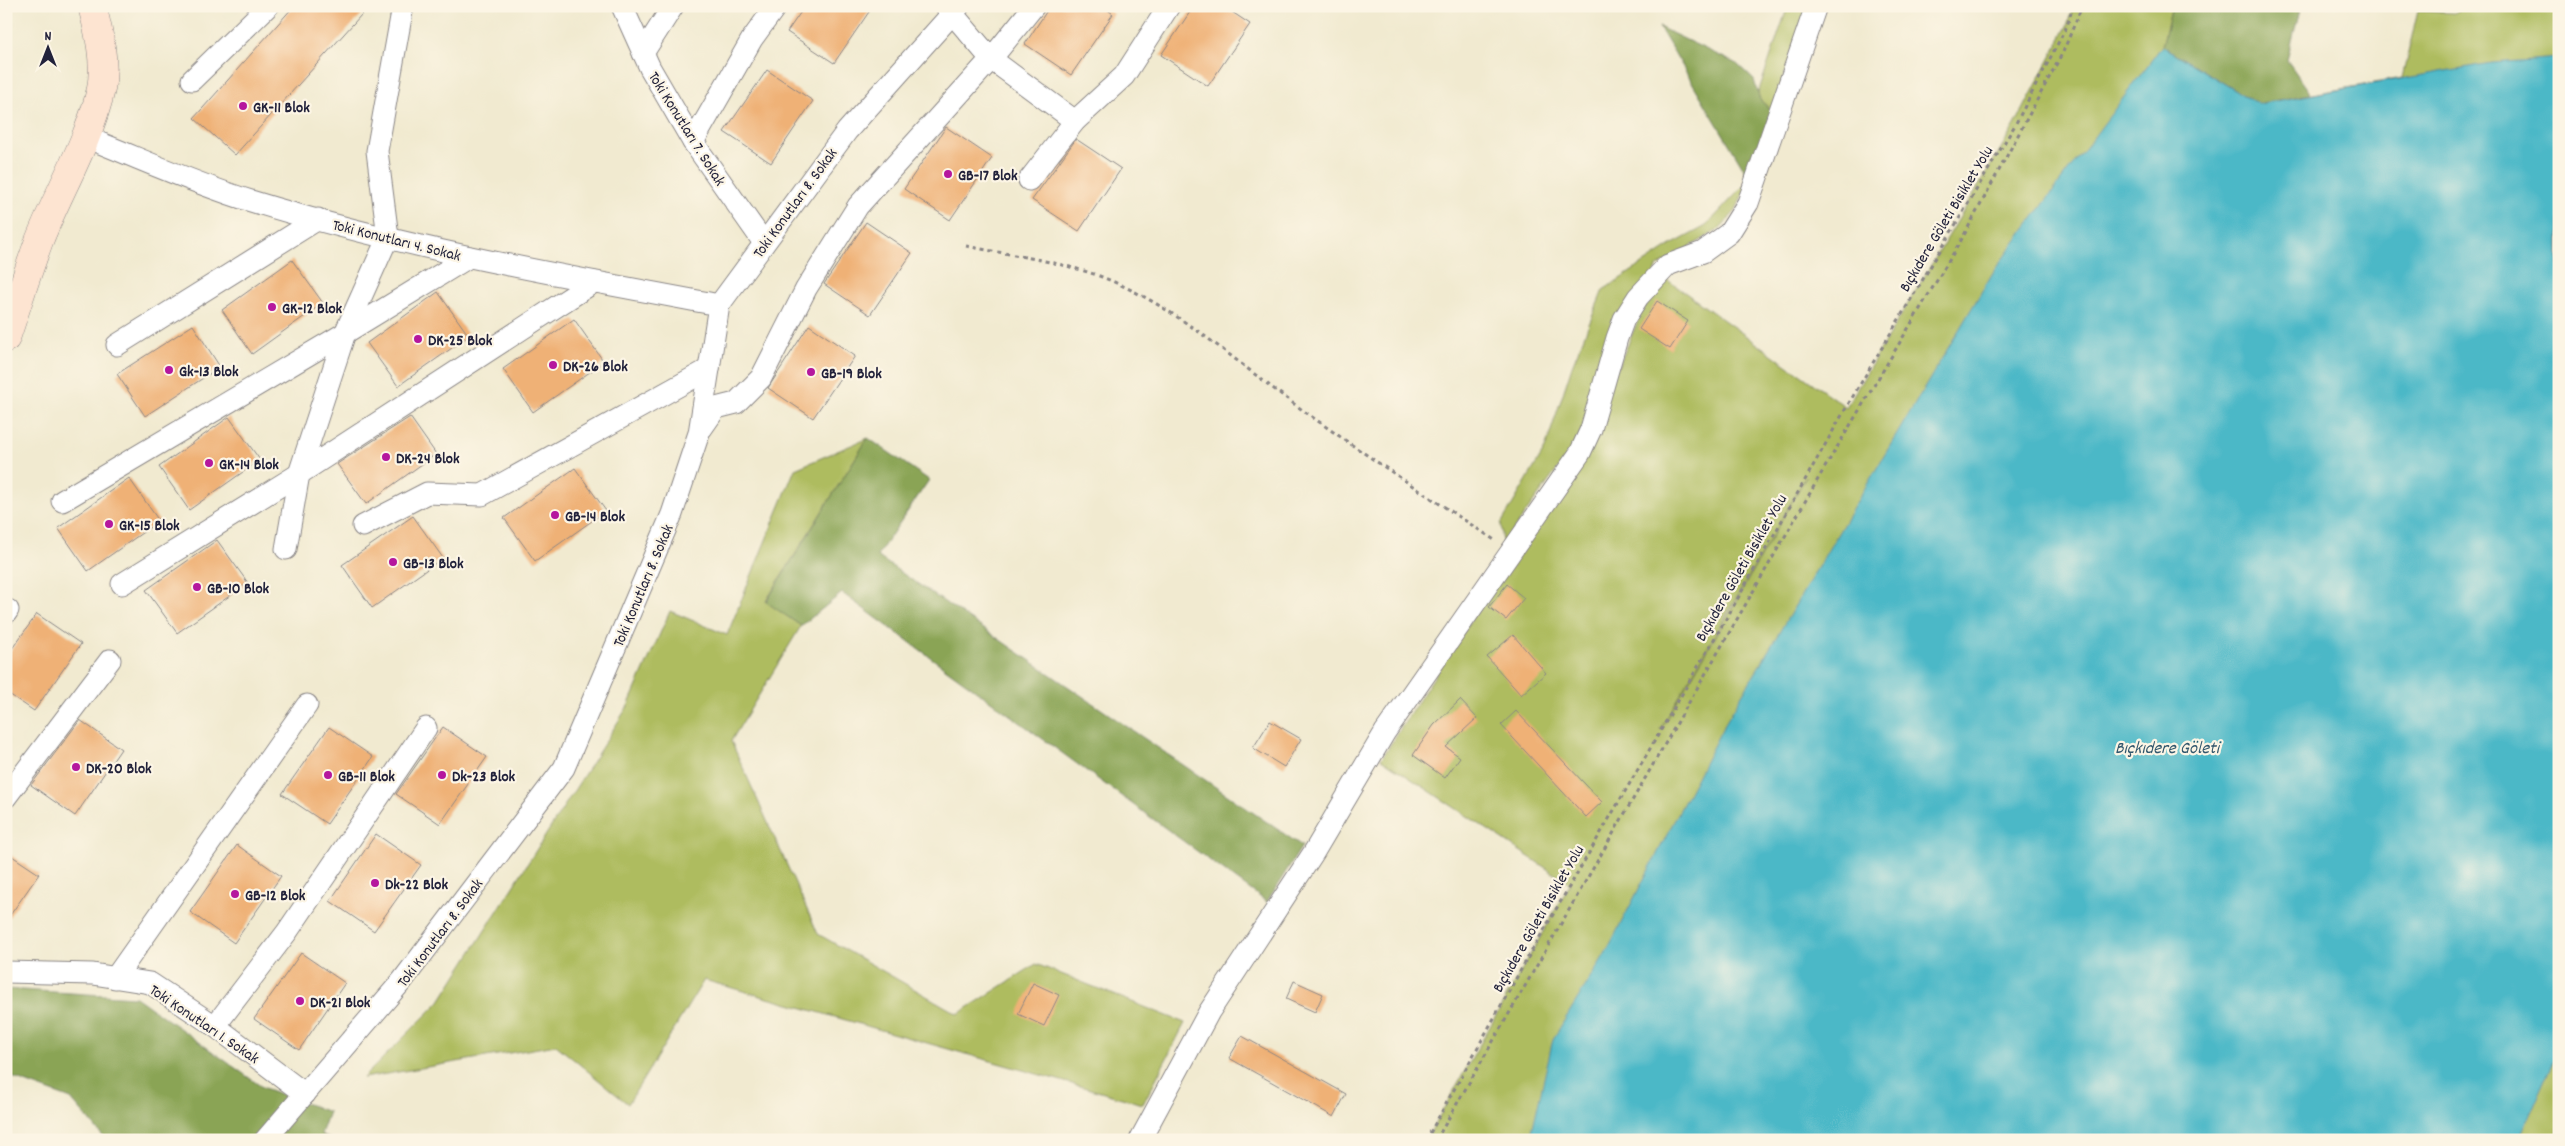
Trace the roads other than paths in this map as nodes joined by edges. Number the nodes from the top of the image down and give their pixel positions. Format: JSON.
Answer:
{"nodes":[{"id":1,"x":92,"y":6,"type":"edge"},
{"id":2,"x":268,"y":6,"type":"edge"},
{"id":3,"x":403,"y":6,"type":"edge"},
{"id":4,"x":622,"y":6,"type":"edge"},
{"id":5,"x":673,"y":6,"type":"edge"},
{"id":6,"x":776,"y":6,"type":"edge"},
{"id":7,"x":1034,"y":6,"type":"edge"},
{"id":8,"x":1168,"y":6,"type":"edge"},
{"id":9,"x":1816,"y":6,"type":"edge"},
{"id":10,"x":952,"y":8,"type":"edge"},
{"id":11,"x":643,"y":54,"type":"junction"},
{"id":12,"x":991,"y":59,"type":"junction"},
{"id":13,"x":192,"y":80,"type":"dead end"},
{"id":14,"x":1075,"y":121,"type":"junction"},
{"id":15,"x":85,"y":137,"type":"junction"},
{"id":16,"x":693,"y":142,"type":"junction"},
{"id":17,"x":1029,"y":180,"type":"dead end"},
{"id":18,"x":318,"y":219,"type":"junction"},
{"id":19,"x":388,"y":237,"type":"junction"},
{"id":20,"x":764,"y":243,"type":"junction"},
{"id":21,"x":469,"y":257,"type":"junction"},
{"id":22,"x":594,"y":282,"type":"junction"},
{"id":23,"x":719,"y":305,"type":"junction"},
{"id":24,"x":345,"y":333,"type":"junction"},
{"id":25,"x":6,"y":338,"type":"edge"},
{"id":26,"x":117,"y":345,"type":"dead end"},
{"id":27,"x":709,"y":369,"type":"junction"},
{"id":28,"x":699,"y":433,"type":"junction"},
{"id":29,"x":299,"y":474,"type":"junction"},
{"id":30,"x":62,"y":501,"type":"dead end"},
{"id":31,"x":362,"y":526,"type":"dead end"},
{"id":32,"x":286,"y":550,"type":"dead end"},
{"id":33,"x":122,"y":584,"type":"dead end"},
{"id":34,"x":110,"y":660,"type":"dead end"},
{"id":35,"x":307,"y":705,"type":"dead end"},
{"id":36,"x":426,"y":728,"type":"dead end"},
{"id":37,"x":6,"y":796,"type":"edge"},
{"id":38,"x":6,"y":972,"type":"edge"},
{"id":39,"x":115,"y":978,"type":"junction"},
{"id":40,"x":215,"y":1026,"type":"junction"},
{"id":41,"x":305,"y":1094,"type":"junction"},
{"id":42,"x":265,"y":1140,"type":"edge"},
{"id":43,"x":1140,"y":1140,"type":"edge"}],
"edges":[{"from":1,"to":15,"type":"street"},
{"from":2,"to":13,"type":"street"},
{"from":3,"to":19,"type":"street"},
{"from":4,"to":11,"type":"street","name":"Toki Konutları 7. Sokak"},
{"from":5,"to":11,"type":"street"},
{"from":6,"to":16,"type":"street"},
{"from":7,"to":12,"type":"street"},
{"from":8,"to":14,"type":"street"},
{"from":9,"to":43,"type":"street"},
{"from":10,"to":12,"type":"street"},
{"from":10,"to":20,"type":"street","name":"Toki Konutları 8. Sokak"},
{"from":11,"to":16,"type":"street","name":"Toki Konutları 7. Sokak"},
{"from":12,"to":14,"type":"street"},
{"from":12,"to":28,"type":"street"},
{"from":14,"to":17,"type":"street"},
{"from":15,"to":18,"type":"street","name":"Toki Konutları 4. Sokak"},
{"from":15,"to":25,"type":"street"},
{"from":16,"to":20,"type":"street","name":"Toki Konutları 7. Sokak"},
{"from":18,"to":19,"type":"street","name":"Toki Konutları 4. Sokak"},
{"from":18,"to":26,"type":"street"},
{"from":19,"to":21,"type":"street","name":"Toki Konutları 4. Sokak"},
{"from":19,"to":24,"type":"street"},
{"from":20,"to":23,"type":"street","name":"Toki Konutları 8. Sokak"},
{"from":21,"to":22,"type":"street","name":"Toki Konutları 4. Sokak"},
{"from":21,"to":24,"type":"street"},
{"from":22,"to":23,"type":"street","name":"Toki Konutları 4. Sokak"},
{"from":22,"to":29,"type":"street"},
{"from":23,"to":27,"type":"street","name":"Toki Konutları 8. Sokak"},
{"from":24,"to":29,"type":"street"},
{"from":24,"to":30,"type":"street"},
{"from":27,"to":28,"type":"street","name":"Toki Konutları 8. Sokak"},
{"from":27,"to":31,"type":"street"},
{"from":28,"to":41,"type":"street","name":"Toki Konutları 8. Sokak"},
{"from":29,"to":32,"type":"street"},
{"from":29,"to":33,"type":"street"},
{"from":34,"to":37,"type":"street"},
{"from":35,"to":39,"type":"street"},
{"from":36,"to":40,"type":"street"},
{"from":38,"to":39,"type":"street","name":"Toki Konutları 1. Sokak"},
{"from":39,"to":40,"type":"street","name":"Toki Konutları 1. Sokak"},
{"from":40,"to":41,"type":"street","name":"Toki Konutları 1. Sokak"},
{"from":41,"to":42,"type":"street","name":"Toki Konutları 8. Sokak"}]}
